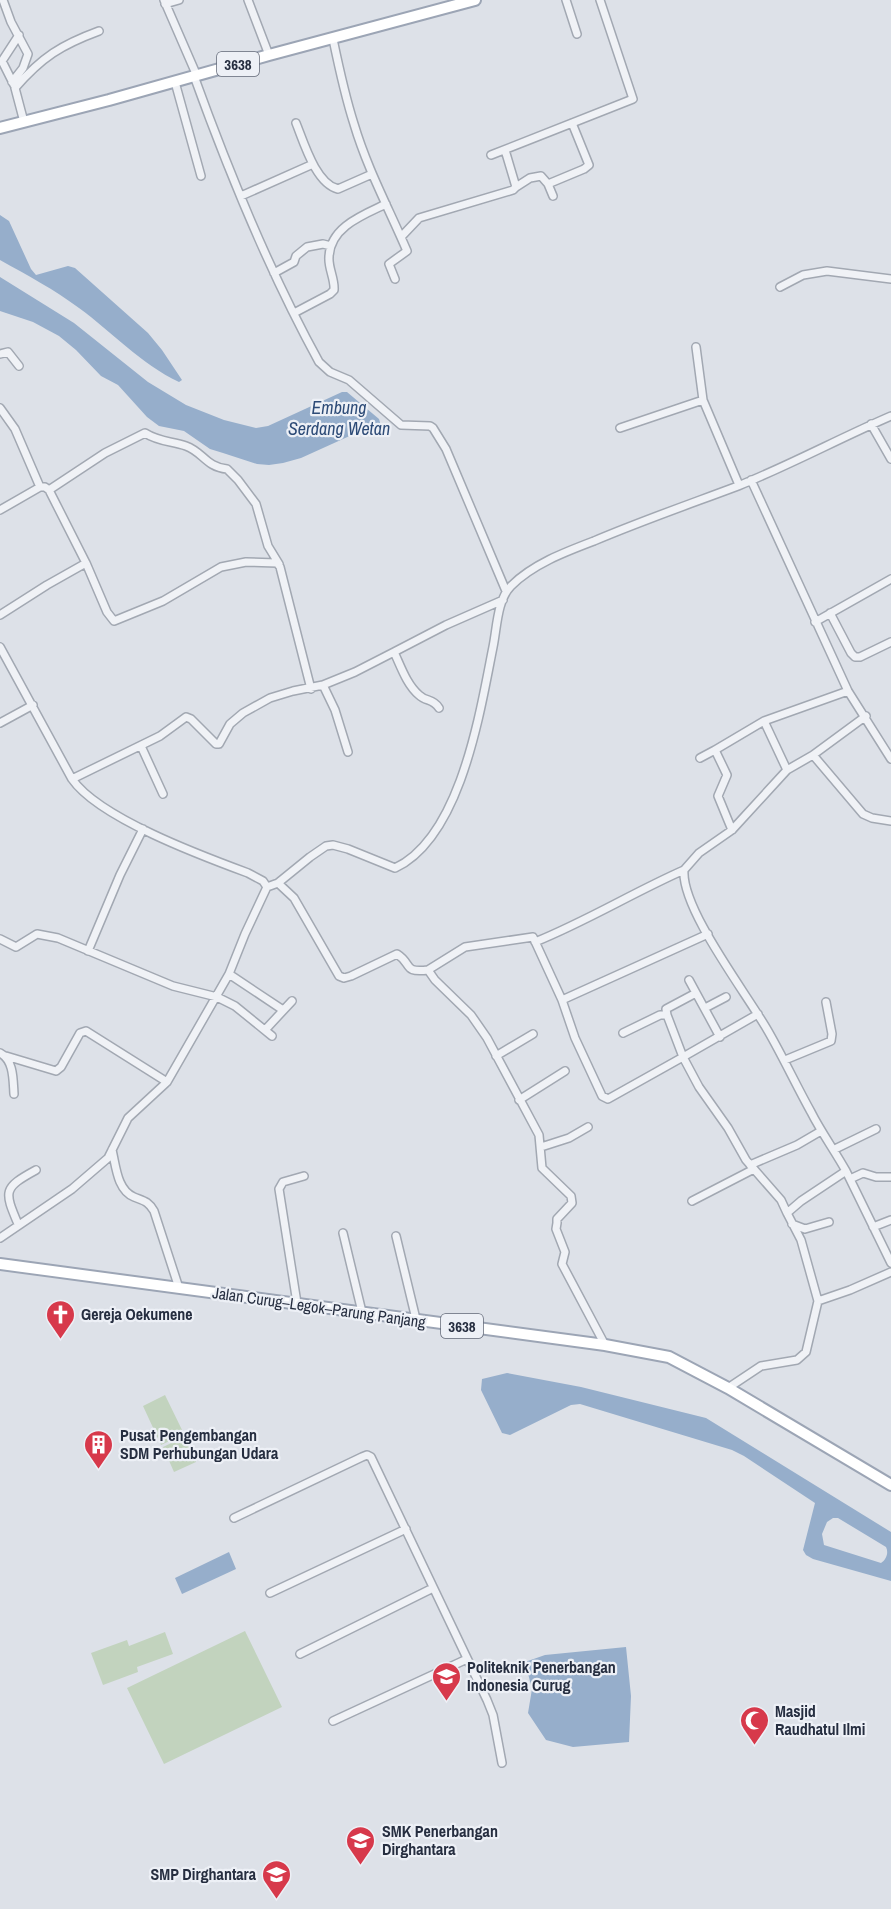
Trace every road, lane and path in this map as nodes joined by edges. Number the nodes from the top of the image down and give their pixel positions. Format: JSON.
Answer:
{"nodes":[{"id":1,"x":3,"y":0,"type":"edge"},
{"id":2,"x":180,"y":0,"type":"edge"},
{"id":3,"x":248,"y":0,"type":"edge"},
{"id":4,"x":475,"y":0,"type":"edge"},
{"id":5,"x":566,"y":0,"type":"edge"},
{"id":6,"x":600,"y":0,"type":"edge"},
{"id":7,"x":164,"y":2,"type":"edge"},
{"id":8,"x":99,"y":31,"type":"dead end"},
{"id":9,"x":577,"y":34,"type":"dead end"},
{"id":10,"x":19,"y":35,"type":"junction"},
{"id":11,"x":333,"y":39,"type":"junction"},
{"id":12,"x":269,"y":55,"type":"junction"},
{"id":13,"x":195,"y":76,"type":"junction"},
{"id":14,"x":175,"y":82,"type":"junction"},
{"id":15,"x":14,"y":85,"type":"junction"},
{"id":16,"x":24,"y":122,"type":"junction"},
{"id":17,"x":296,"y":123,"type":"dead end"},
{"id":18,"x":572,"y":123,"type":"junction"},
{"id":19,"x":0,"y":128,"type":"edge"},
{"id":20,"x":505,"y":150,"type":"junction"},
{"id":21,"x":491,"y":155,"type":"dead end"},
{"id":22,"x":313,"y":164,"type":"junction"},
{"id":23,"x":372,"y":174,"type":"junction"},
{"id":24,"x":201,"y":176,"type":"dead end"},
{"id":25,"x":548,"y":184,"type":"junction"},
{"id":26,"x":516,"y":187,"type":"junction"},
{"id":27,"x":241,"y":196,"type":"junction"},
{"id":28,"x":553,"y":196,"type":"dead end"},
{"id":29,"x":386,"y":204,"type":"junction"},
{"id":30,"x":401,"y":237,"type":"junction"},
{"id":31,"x":331,"y":246,"type":"junction"},
{"id":32,"x":274,"y":273,"type":"junction"},
{"id":33,"x":395,"y":279,"type":"dead end"},
{"id":34,"x":891,"y":279,"type":"edge"},
{"id":35,"x":780,"y":286,"type":"dead end"},
{"id":36,"x":294,"y":313,"type":"junction"},
{"id":37,"x":696,"y":347,"type":"dead end"},
{"id":38,"x":0,"y":354,"type":"edge"},
{"id":39,"x":19,"y":366,"type":"dead end"},
{"id":40,"x":703,"y":400,"type":"junction"},
{"id":41,"x":0,"y":408,"type":"edge"},
{"id":42,"x":891,"y":416,"type":"edge"},
{"id":43,"x":871,"y":424,"type":"junction"},
{"id":44,"x":620,"y":428,"type":"dead end"},
{"id":45,"x":891,"y":459,"type":"edge"},
{"id":46,"x":752,"y":480,"type":"junction"},
{"id":47,"x":739,"y":485,"type":"junction"},
{"id":48,"x":40,"y":487,"type":"junction"},
{"id":49,"x":49,"y":490,"type":"junction"},
{"id":50,"x":0,"y":510,"type":"edge"},
{"id":51,"x":86,"y":563,"type":"junction"},
{"id":52,"x":279,"y":564,"type":"junction"},
{"id":53,"x":891,"y":579,"type":"edge"},
{"id":54,"x":506,"y":591,"type":"junction"},
{"id":55,"x":502,"y":600,"type":"junction"},
{"id":56,"x":830,"y":613,"type":"junction"},
{"id":57,"x":0,"y":615,"type":"edge"},
{"id":58,"x":815,"y":622,"type":"junction"},
{"id":59,"x":891,"y":642,"type":"edge"},
{"id":60,"x":0,"y":647,"type":"edge"},
{"id":61,"x":394,"y":652,"type":"junction"},
{"id":62,"x":323,"y":685,"type":"junction"},
{"id":63,"x":311,"y":689,"type":"junction"},
{"id":64,"x":848,"y":691,"type":"junction"},
{"id":65,"x":33,"y":705,"type":"junction"},
{"id":66,"x":440,"y":708,"type":"dead end"},
{"id":67,"x":866,"y":716,"type":"junction"},
{"id":68,"x":764,"y":721,"type":"junction"},
{"id":69,"x":0,"y":723,"type":"edge"},
{"id":70,"x":141,"y":746,"type":"junction"},
{"id":71,"x":715,"y":750,"type":"junction"},
{"id":72,"x":348,"y":752,"type":"dead end"},
{"id":73,"x":813,"y":755,"type":"junction"},
{"id":74,"x":700,"y":758,"type":"dead end"},
{"id":75,"x":891,"y":759,"type":"edge"},
{"id":76,"x":787,"y":770,"type":"junction"},
{"id":77,"x":72,"y":779,"type":"junction"},
{"id":78,"x":164,"y":794,"type":"dead end"},
{"id":79,"x":891,"y":821,"type":"edge"},
{"id":80,"x":143,"y":829,"type":"junction"},
{"id":81,"x":732,"y":830,"type":"junction"},
{"id":82,"x":684,"y":870,"type":"junction"},
{"id":83,"x":278,"y":883,"type":"junction"},
{"id":84,"x":267,"y":887,"type":"junction"},
{"id":85,"x":708,"y":934,"type":"junction"},
{"id":86,"x":0,"y":939,"type":"edge"},
{"id":87,"x":535,"y":942,"type":"junction"},
{"id":88,"x":88,"y":951,"type":"junction"},
{"id":89,"x":428,"y":970,"type":"junction"},
{"id":90,"x":230,"y":974,"type":"junction"},
{"id":91,"x":689,"y":980,"type":"dead end"},
{"id":92,"x":696,"y":993,"type":"junction"},
{"id":93,"x":217,"y":997,"type":"junction"},
{"id":94,"x":726,"y":997,"type":"dead end"},
{"id":95,"x":562,"y":1000,"type":"junction"},
{"id":96,"x":292,"y":1001,"type":"dead end"},
{"id":97,"x":826,"y":1002,"type":"dead end"},
{"id":98,"x":705,"y":1008,"type":"junction"},
{"id":99,"x":283,"y":1010,"type":"junction"},
{"id":100,"x":758,"y":1014,"type":"junction"},
{"id":101,"x":667,"y":1015,"type":"junction"},
{"id":102,"x":265,"y":1030,"type":"junction"},
{"id":103,"x":533,"y":1034,"type":"dead end"},
{"id":104,"x":623,"y":1034,"type":"dead end"},
{"id":105,"x":272,"y":1036,"type":"dead end"},
{"id":106,"x":720,"y":1036,"type":"junction"},
{"id":107,"x":3,"y":1054,"type":"edge"},
{"id":108,"x":496,"y":1056,"type":"junction"},
{"id":109,"x":683,"y":1057,"type":"junction"},
{"id":110,"x":785,"y":1060,"type":"junction"},
{"id":111,"x":565,"y":1071,"type":"dead end"},
{"id":112,"x":167,"y":1082,"type":"junction"},
{"id":113,"x":14,"y":1094,"type":"dead end"},
{"id":114,"x":519,"y":1100,"type":"junction"},
{"id":115,"x":588,"y":1127,"type":"dead end"},
{"id":116,"x":876,"y":1129,"type":"dead end"},
{"id":117,"x":822,"y":1131,"type":"junction"},
{"id":118,"x":541,"y":1147,"type":"junction"},
{"id":119,"x":835,"y":1149,"type":"junction"},
{"id":120,"x":112,"y":1150,"type":"junction"},
{"id":121,"x":752,"y":1167,"type":"junction"},
{"id":122,"x":36,"y":1170,"type":"dead end"},
{"id":123,"x":846,"y":1171,"type":"junction"},
{"id":124,"x":304,"y":1176,"type":"dead end"},
{"id":125,"x":891,"y":1177,"type":"edge"},
{"id":126,"x":850,"y":1179,"type":"junction"},
{"id":127,"x":692,"y":1201,"type":"dead end"},
{"id":128,"x":787,"y":1214,"type":"junction"},
{"id":129,"x":891,"y":1220,"type":"edge"},
{"id":130,"x":829,"y":1222,"type":"dead end"},
{"id":131,"x":18,"y":1224,"type":"junction"},
{"id":132,"x":792,"y":1224,"type":"junction"},
{"id":133,"x":873,"y":1227,"type":"junction"},
{"id":134,"x":343,"y":1233,"type":"dead end"},
{"id":135,"x":1,"y":1235,"type":"edge"},
{"id":136,"x":396,"y":1236,"type":"dead end"},
{"id":137,"x":891,"y":1263,"type":"edge"},
{"id":138,"x":0,"y":1264,"type":"edge"},
{"id":139,"x":891,"y":1272,"type":"edge"},
{"id":140,"x":179,"y":1288,"type":"junction"},
{"id":141,"x":818,"y":1301,"type":"junction"},
{"id":142,"x":297,"y":1303,"type":"junction"},
{"id":143,"x":362,"y":1312,"type":"junction"},
{"id":144,"x":416,"y":1319,"type":"junction"},
{"id":145,"x":605,"y":1345,"type":"junction"},
{"id":146,"x":728,"y":1388,"type":"junction"},
{"id":147,"x":891,"y":1485,"type":"edge"},
{"id":148,"x":234,"y":1518,"type":"dead end"},
{"id":149,"x":406,"y":1529,"type":"junction"},
{"id":150,"x":433,"y":1588,"type":"junction"},
{"id":151,"x":270,"y":1593,"type":"dead end"},
{"id":152,"x":300,"y":1654,"type":"dead end"},
{"id":153,"x":467,"y":1659,"type":"junction"},
{"id":154,"x":333,"y":1721,"type":"dead end"},
{"id":155,"x":502,"y":1763,"type":"dead end"}],
"edges":[{"from":1,"to":10,"type":"street"},
{"from":2,"to":7,"type":"street"},
{"from":3,"to":12,"type":"street"},
{"from":4,"to":11,"type":"main road","number":"3638"},
{"from":5,"to":9,"type":"street"},
{"from":6,"to":18,"type":"street"},
{"from":7,"to":13,"type":"street"},
{"from":8,"to":15,"type":"street"},
{"from":10,"to":15,"type":"street"},
{"from":10,"to":15,"type":"street"},
{"from":11,"to":12,"type":"main road","number":"3638"},
{"from":11,"to":23,"type":"street"},
{"from":12,"to":13,"type":"main road","number":"3638"},
{"from":13,"to":14,"type":"main road","number":"3638"},
{"from":13,"to":27,"type":"street"},
{"from":14,"to":16,"type":"main road","number":"3638"},
{"from":14,"to":24,"type":"street"},
{"from":15,"to":16,"type":"street"},
{"from":16,"to":19,"type":"main road","number":"3638"},
{"from":17,"to":22,"type":"street"},
{"from":18,"to":20,"type":"street"},
{"from":18,"to":25,"type":"street"},
{"from":20,"to":21,"type":"street"},
{"from":20,"to":26,"type":"street"},
{"from":22,"to":23,"type":"street"},
{"from":22,"to":27,"type":"street"},
{"from":23,"to":29,"type":"street"},
{"from":25,"to":26,"type":"street"},
{"from":25,"to":28,"type":"street"},
{"from":26,"to":30,"type":"street"},
{"from":27,"to":32,"type":"street"},
{"from":29,"to":30,"type":"street"},
{"from":29,"to":31,"type":"street"},
{"from":30,"to":33,"type":"street"},
{"from":31,"to":32,"type":"street"},
{"from":31,"to":36,"type":"street"},
{"from":32,"to":36,"type":"street"},
{"from":34,"to":35,"type":"street"},
{"from":36,"to":54,"type":"street"},
{"from":37,"to":40,"type":"street"},
{"from":38,"to":39,"type":"street"},
{"from":40,"to":44,"type":"street"},
{"from":40,"to":47,"type":"street"},
{"from":41,"to":48,"type":"street"},
{"from":42,"to":43,"type":"street"},
{"from":43,"to":45,"type":"street"},
{"from":43,"to":46,"type":"street"},
{"from":46,"to":47,"type":"street"},
{"from":46,"to":58,"type":"street"},
{"from":47,"to":54,"type":"street"},
{"from":48,"to":49,"type":"street"},
{"from":48,"to":50,"type":"street"},
{"from":49,"to":51,"type":"street"},
{"from":49,"to":52,"type":"street"},
{"from":51,"to":52,"type":"street"},
{"from":51,"to":57,"type":"street"},
{"from":52,"to":63,"type":"street"},
{"from":53,"to":56,"type":"street"},
{"from":54,"to":55,"type":"street"},
{"from":55,"to":61,"type":"street"},
{"from":55,"to":83,"type":"street"},
{"from":56,"to":58,"type":"street"},
{"from":56,"to":59,"type":"street"},
{"from":58,"to":64,"type":"street"},
{"from":60,"to":65,"type":"street"},
{"from":61,"to":62,"type":"street"},
{"from":61,"to":66,"type":"street"},
{"from":62,"to":63,"type":"street"},
{"from":62,"to":72,"type":"street"},
{"from":63,"to":70,"type":"street"},
{"from":64,"to":67,"type":"street"},
{"from":64,"to":68,"type":"street"},
{"from":65,"to":69,"type":"street"},
{"from":65,"to":77,"type":"street"},
{"from":67,"to":73,"type":"street"},
{"from":67,"to":75,"type":"street"},
{"from":68,"to":71,"type":"street"},
{"from":68,"to":76,"type":"street"},
{"from":70,"to":77,"type":"street"},
{"from":70,"to":78,"type":"street"},
{"from":71,"to":74,"type":"street"},
{"from":71,"to":81,"type":"street"},
{"from":73,"to":76,"type":"street"},
{"from":73,"to":79,"type":"street"},
{"from":76,"to":81,"type":"street"},
{"from":77,"to":80,"type":"street"},
{"from":80,"to":84,"type":"street"},
{"from":80,"to":88,"type":"street"},
{"from":81,"to":82,"type":"street"},
{"from":82,"to":85,"type":"street"},
{"from":82,"to":87,"type":"street"},
{"from":83,"to":84,"type":"street"},
{"from":83,"to":89,"type":"street"},
{"from":84,"to":90,"type":"street"},
{"from":85,"to":95,"type":"street"},
{"from":85,"to":100,"type":"street"},
{"from":86,"to":88,"type":"street"},
{"from":87,"to":89,"type":"street"},
{"from":87,"to":95,"type":"street"},
{"from":88,"to":93,"type":"street"},
{"from":89,"to":108,"type":"street"},
{"from":90,"to":93,"type":"street"},
{"from":90,"to":99,"type":"street"},
{"from":91,"to":92,"type":"street"},
{"from":92,"to":98,"type":"street"},
{"from":92,"to":101,"type":"street"},
{"from":93,"to":102,"type":"street"},
{"from":93,"to":112,"type":"street"},
{"from":94,"to":98,"type":"street"},
{"from":95,"to":109,"type":"street"},
{"from":96,"to":99,"type":"street"},
{"from":97,"to":110,"type":"street"},
{"from":98,"to":106,"type":"street"},
{"from":99,"to":102,"type":"street"},
{"from":100,"to":106,"type":"street"},
{"from":100,"to":110,"type":"street"},
{"from":101,"to":104,"type":"street"},
{"from":101,"to":109,"type":"street"},
{"from":102,"to":105,"type":"street"},
{"from":103,"to":108,"type":"street"},
{"from":106,"to":109,"type":"street"},
{"from":107,"to":112,"type":"street"},
{"from":107,"to":113,"type":"street"},
{"from":108,"to":114,"type":"street"},
{"from":109,"to":121,"type":"street"},
{"from":110,"to":117,"type":"street"},
{"from":111,"to":114,"type":"street"},
{"from":112,"to":120,"type":"street"},
{"from":114,"to":118,"type":"street"},
{"from":115,"to":118,"type":"street"},
{"from":116,"to":119,"type":"street"},
{"from":117,"to":119,"type":"street"},
{"from":117,"to":121,"type":"street"},
{"from":118,"to":145,"type":"street"},
{"from":119,"to":123,"type":"street"},
{"from":120,"to":131,"type":"street"},
{"from":120,"to":140,"type":"street"},
{"from":121,"to":127,"type":"street"},
{"from":121,"to":128,"type":"street"},
{"from":122,"to":131,"type":"street"},
{"from":123,"to":126,"type":"street"},
{"from":123,"to":128,"type":"street"},
{"from":124,"to":142,"type":"street"},
{"from":125,"to":126,"type":"street"},
{"from":126,"to":133,"type":"street"},
{"from":128,"to":132,"type":"street"},
{"from":129,"to":133,"type":"street"},
{"from":130,"to":132,"type":"street"},
{"from":131,"to":135,"type":"street"},
{"from":132,"to":141,"type":"street"},
{"from":133,"to":137,"type":"street"},
{"from":134,"to":143,"type":"street"},
{"from":136,"to":144,"type":"street"},
{"from":138,"to":140,"type":"main road","name":"Jalan Curug–Legok–Parung Panjang","number":"3638"},
{"from":139,"to":141,"type":"street"},
{"from":140,"to":142,"type":"main road","name":"Jalan Curug–Legok–Parung Panjang","number":"3638"},
{"from":141,"to":146,"type":"street"},
{"from":142,"to":143,"type":"main road","name":"Jalan Curug–Legok–Parung Panjang","number":"3638"},
{"from":143,"to":144,"type":"main road","name":"Jalan Curug–Legok–Parung Panjang","number":"3638"},
{"from":144,"to":145,"type":"main road","name":"Jalan Curug–Legok–Parung Panjang","number":"3638"},
{"from":145,"to":146,"type":"main road","name":"Jalan Curug–Legok–Parung Panjang","number":"3638"},
{"from":146,"to":147,"type":"main road","name":"Jalan Curug–Legok–Parung Panjang","number":"3638"},
{"from":148,"to":149,"type":"street"},
{"from":149,"to":150,"type":"street"},
{"from":149,"to":151,"type":"street"},
{"from":150,"to":152,"type":"street"},
{"from":150,"to":153,"type":"street"},
{"from":153,"to":154,"type":"street"},
{"from":153,"to":155,"type":"street"}]}
